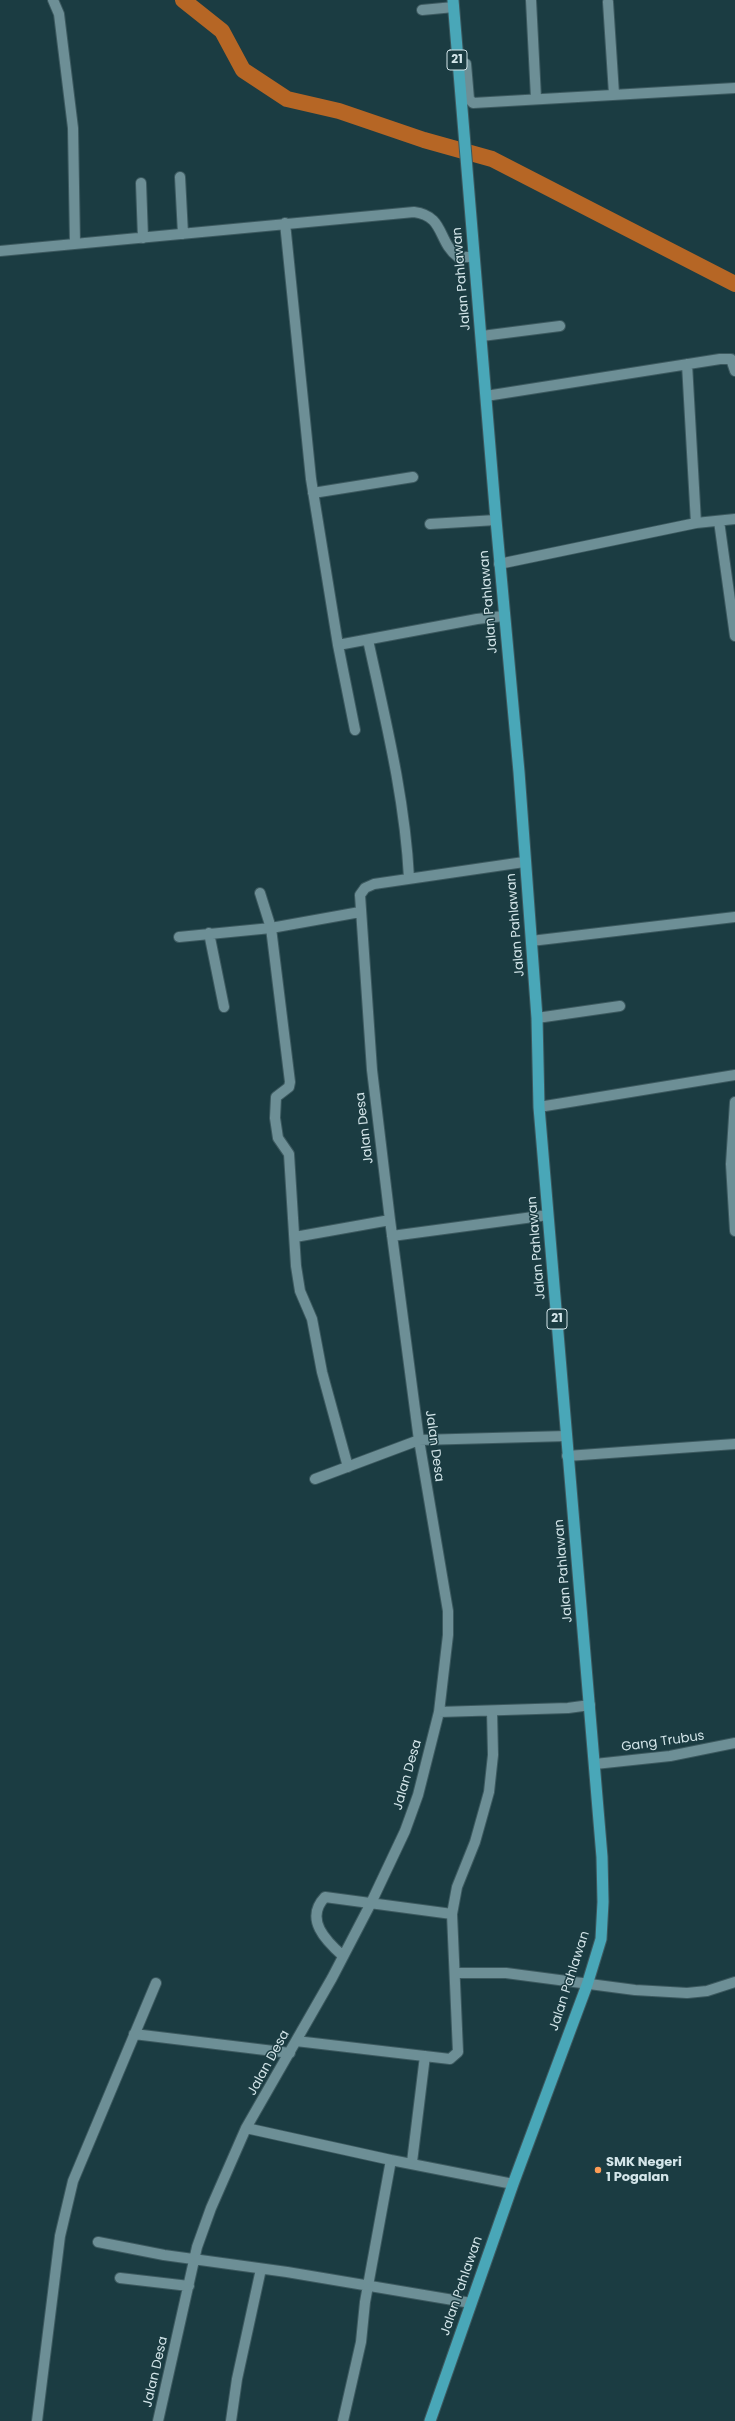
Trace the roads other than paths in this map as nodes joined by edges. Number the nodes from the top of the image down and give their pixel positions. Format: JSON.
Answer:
{"nodes":[{"id":1,"x":53,"y":0,"type":"edge"},
{"id":2,"x":531,"y":0,"type":"edge"},
{"id":3,"x":608,"y":2,"type":"dead end"},
{"id":4,"x":453,"y":4,"type":"edge"},
{"id":5,"x":422,"y":10,"type":"dead end"},
{"id":6,"x":458,"y":64,"type":"junction"},
{"id":7,"x":735,"y":88,"type":"edge"},
{"id":8,"x":614,"y":94,"type":"junction"},
{"id":9,"x":536,"y":98,"type":"junction"},
{"id":10,"x":180,"y":177,"type":"dead end"},
{"id":11,"x":141,"y":183,"type":"dead end"},
{"id":12,"x":285,"y":223,"type":"junction"},
{"id":13,"x":183,"y":234,"type":"junction"},
{"id":14,"x":142,"y":238,"type":"junction"},
{"id":15,"x":75,"y":244,"type":"junction"},
{"id":16,"x":0,"y":251,"type":"edge"},
{"id":17,"x":474,"y":257,"type":"junction"},
{"id":18,"x":560,"y":326,"type":"dead end"},
{"id":19,"x":482,"y":336,"type":"junction"},
{"id":20,"x":687,"y":364,"type":"junction"},
{"id":21,"x":735,"y":371,"type":"edge"},
{"id":22,"x":486,"y":396,"type":"junction"},
{"id":23,"x":413,"y":477,"type":"dead end"},
{"id":24,"x":314,"y":493,"type":"junction"},
{"id":25,"x":735,"y":519,"type":"edge"},
{"id":26,"x":496,"y":520,"type":"junction"},
{"id":27,"x":719,"y":521,"type":"junction"},
{"id":28,"x":696,"y":523,"type":"junction"},
{"id":29,"x":430,"y":524,"type":"dead end"},
{"id":30,"x":499,"y":564,"type":"junction"},
{"id":31,"x":504,"y":616,"type":"junction"},
{"id":32,"x":735,"y":636,"type":"edge"},
{"id":33,"x":368,"y":640,"type":"junction"},
{"id":34,"x":338,"y":645,"type":"junction"},
{"id":35,"x":355,"y":730,"type":"dead end"},
{"id":36,"x":524,"y":862,"type":"junction"},
{"id":37,"x":409,"y":878,"type":"junction"},
{"id":38,"x":260,"y":893,"type":"dead end"},
{"id":39,"x":360,"y":912,"type":"junction"},
{"id":40,"x":735,"y":918,"type":"edge"},
{"id":41,"x":271,"y":928,"type":"junction"},
{"id":42,"x":209,"y":932,"type":"junction"},
{"id":43,"x":179,"y":937,"type":"dead end"},
{"id":44,"x":531,"y":941,"type":"junction"},
{"id":45,"x":620,"y":1006,"type":"dead end"},
{"id":46,"x":224,"y":1007,"type":"dead end"},
{"id":47,"x":537,"y":1018,"type":"junction"},
{"id":48,"x":735,"y":1075,"type":"edge"},
{"id":49,"x":735,"y":1102,"type":"edge"},
{"id":50,"x":539,"y":1107,"type":"junction"},
{"id":51,"x":548,"y":1215,"type":"junction"},
{"id":52,"x":390,"y":1220,"type":"junction"},
{"id":53,"x":735,"y":1231,"type":"edge"},
{"id":54,"x":392,"y":1236,"type":"junction"},
{"id":55,"x":295,"y":1237,"type":"junction"},
{"id":56,"x":567,"y":1436,"type":"junction"},
{"id":57,"x":419,"y":1440,"type":"junction"},
{"id":58,"x":735,"y":1444,"type":"edge"},
{"id":59,"x":567,"y":1456,"type":"junction"},
{"id":60,"x":348,"y":1467,"type":"junction"},
{"id":61,"x":315,"y":1479,"type":"dead end"},
{"id":62,"x":590,"y":1705,"type":"junction"},
{"id":63,"x":492,"y":1710,"type":"junction"},
{"id":64,"x":439,"y":1712,"type":"junction"},
{"id":65,"x":735,"y":1743,"type":"edge"},
{"id":66,"x":595,"y":1764,"type":"junction"},
{"id":67,"x":371,"y":1903,"type":"junction"},
{"id":68,"x":452,"y":1914,"type":"junction"},
{"id":69,"x":343,"y":1956,"type":"junction"},
{"id":70,"x":455,"y":1973,"type":"junction"},
{"id":71,"x":735,"y":1982,"type":"edge"},
{"id":72,"x":156,"y":1983,"type":"dead end"},
{"id":73,"x":587,"y":1985,"type":"junction"},
{"id":74,"x":134,"y":2034,"type":"junction"},
{"id":75,"x":296,"y":2041,"type":"junction"},
{"id":76,"x":290,"y":2053,"type":"junction"},
{"id":77,"x":425,"y":2056,"type":"junction"},
{"id":78,"x":246,"y":2128,"type":"junction"},
{"id":79,"x":391,"y":2160,"type":"junction"},
{"id":80,"x":412,"y":2162,"type":"junction"},
{"id":81,"x":513,"y":2184,"type":"junction"},
{"id":82,"x":98,"y":2242,"type":"dead end"},
{"id":83,"x":189,"y":2258,"type":"junction"},
{"id":84,"x":261,"y":2269,"type":"junction"},
{"id":85,"x":120,"y":2278,"type":"dead end"},
{"id":86,"x":368,"y":2285,"type":"junction"},
{"id":87,"x":189,"y":2286,"type":"junction"},
{"id":88,"x":471,"y":2303,"type":"junction"},
{"id":89,"x":37,"y":2421,"type":"edge"},
{"id":90,"x":158,"y":2421,"type":"edge"},
{"id":91,"x":231,"y":2421,"type":"edge"},
{"id":92,"x":343,"y":2421,"type":"edge"},
{"id":93,"x":430,"y":2421,"type":"edge"}],
"edges":[{"from":1,"to":15,"type":"street"},
{"from":2,"to":9,"type":"street"},
{"from":3,"to":8,"type":"street"},
{"from":4,"to":5,"type":"street"},
{"from":4,"to":6,"type":"highway","number":"21"},
{"from":6,"to":9,"type":"street"},
{"from":6,"to":17,"type":"highway","name":"Jalan Pahlawan","number":"21"},
{"from":7,"to":8,"type":"street"},
{"from":8,"to":9,"type":"street"},
{"from":10,"to":13,"type":"street"},
{"from":11,"to":14,"type":"street"},
{"from":12,"to":13,"type":"street"},
{"from":12,"to":17,"type":"street"},
{"from":12,"to":24,"type":"street"},
{"from":13,"to":14,"type":"street"},
{"from":14,"to":15,"type":"street"},
{"from":15,"to":16,"type":"street"},
{"from":17,"to":19,"type":"highway","name":"Jalan Pahlawan","number":"21"},
{"from":18,"to":19,"type":"street"},
{"from":19,"to":22,"type":"highway","name":"Jalan Pahlawan","number":"21"},
{"from":20,"to":21,"type":"street"},
{"from":20,"to":22,"type":"street"},
{"from":20,"to":28,"type":"street"},
{"from":22,"to":26,"type":"highway","name":"Jalan Pahlawan","number":"21"},
{"from":23,"to":24,"type":"street"},
{"from":24,"to":34,"type":"street"},
{"from":25,"to":27,"type":"street"},
{"from":26,"to":29,"type":"street"},
{"from":26,"to":30,"type":"highway","name":"Jalan Pahlawan","number":"21"},
{"from":27,"to":28,"type":"street"},
{"from":27,"to":32,"type":"street"},
{"from":28,"to":30,"type":"street"},
{"from":30,"to":31,"type":"highway","name":"Jalan Pahlawan","number":"21"},
{"from":31,"to":33,"type":"street"},
{"from":31,"to":36,"type":"highway","name":"Jalan Pahlawan","number":"21"},
{"from":33,"to":34,"type":"street"},
{"from":33,"to":37,"type":"street"},
{"from":34,"to":35,"type":"street"},
{"from":36,"to":37,"type":"street","name":"Jalan Desa"},
{"from":36,"to":44,"type":"highway","name":"Jalan Pahlawan","number":"21"},
{"from":37,"to":39,"type":"street","name":"Jalan Desa"},
{"from":38,"to":41,"type":"street"},
{"from":39,"to":41,"type":"street"},
{"from":39,"to":52,"type":"street","name":"Jalan Desa"},
{"from":40,"to":44,"type":"street"},
{"from":41,"to":42,"type":"street"},
{"from":41,"to":55,"type":"street"},
{"from":42,"to":43,"type":"street"},
{"from":42,"to":46,"type":"street"},
{"from":44,"to":47,"type":"highway","name":"Jalan Pahlawan","number":"21"},
{"from":45,"to":47,"type":"street"},
{"from":47,"to":50,"type":"highway","name":"Jalan Pahlawan","number":"21"},
{"from":48,"to":50,"type":"street"},
{"from":49,"to":53,"type":"street"},
{"from":50,"to":51,"type":"highway","name":"Jalan Pahlawan","number":"21"},
{"from":51,"to":54,"type":"street"},
{"from":51,"to":56,"type":"highway","name":"Jalan Pahlawan","number":"21"},
{"from":52,"to":54,"type":"street","name":"Jalan Desa"},
{"from":52,"to":55,"type":"street"},
{"from":54,"to":57,"type":"street","name":"Jalan Desa"},
{"from":55,"to":60,"type":"street"},
{"from":56,"to":57,"type":"street"},
{"from":56,"to":59,"type":"highway","name":"Jalan Pahlawan","number":"21"},
{"from":57,"to":60,"type":"street"},
{"from":57,"to":64,"type":"street","name":"Jalan Desa"},
{"from":58,"to":59,"type":"street"},
{"from":59,"to":62,"type":"highway","name":"Jalan Pahlawan","number":"21"},
{"from":60,"to":61,"type":"street"},
{"from":62,"to":63,"type":"street"},
{"from":62,"to":66,"type":"highway","name":"Jalan Pahlawan","number":"21"},
{"from":63,"to":64,"type":"street"},
{"from":63,"to":68,"type":"street"},
{"from":64,"to":67,"type":"street","name":"Jalan Desa"},
{"from":65,"to":66,"type":"street","name":"Gang Trubus"},
{"from":66,"to":73,"type":"highway","name":"Jalan Pahlawan","number":"21"},
{"from":67,"to":68,"type":"street"},
{"from":67,"to":69,"type":"street","name":"Jalan Desa"},
{"from":67,"to":69,"type":"street"},
{"from":68,"to":70,"type":"street"},
{"from":69,"to":75,"type":"street","name":"Jalan Desa"},
{"from":70,"to":73,"type":"street"},
{"from":70,"to":77,"type":"street"},
{"from":71,"to":73,"type":"street"},
{"from":72,"to":74,"type":"street"},
{"from":73,"to":81,"type":"highway","name":"Jalan Pahlawan","number":"21"},
{"from":74,"to":76,"type":"street"},
{"from":74,"to":89,"type":"street"},
{"from":75,"to":76,"type":"street","name":"Jalan Desa"},
{"from":75,"to":77,"type":"street"},
{"from":76,"to":78,"type":"street","name":"Jalan Desa"},
{"from":77,"to":80,"type":"street"},
{"from":78,"to":79,"type":"street"},
{"from":78,"to":83,"type":"street","name":"Jalan Desa"},
{"from":79,"to":80,"type":"street"},
{"from":79,"to":86,"type":"street"},
{"from":80,"to":81,"type":"street"},
{"from":81,"to":88,"type":"highway","name":"Jalan Pahlawan","number":"21"},
{"from":82,"to":83,"type":"street"},
{"from":83,"to":84,"type":"street"},
{"from":83,"to":87,"type":"street","name":"Jalan Desa"},
{"from":84,"to":86,"type":"street"},
{"from":84,"to":91,"type":"street"},
{"from":85,"to":87,"type":"street"},
{"from":86,"to":88,"type":"street"},
{"from":86,"to":92,"type":"street"},
{"from":87,"to":90,"type":"street","name":"Jalan Desa"},
{"from":88,"to":93,"type":"highway","name":"Jalan Pahlawan","number":"21"}]}
